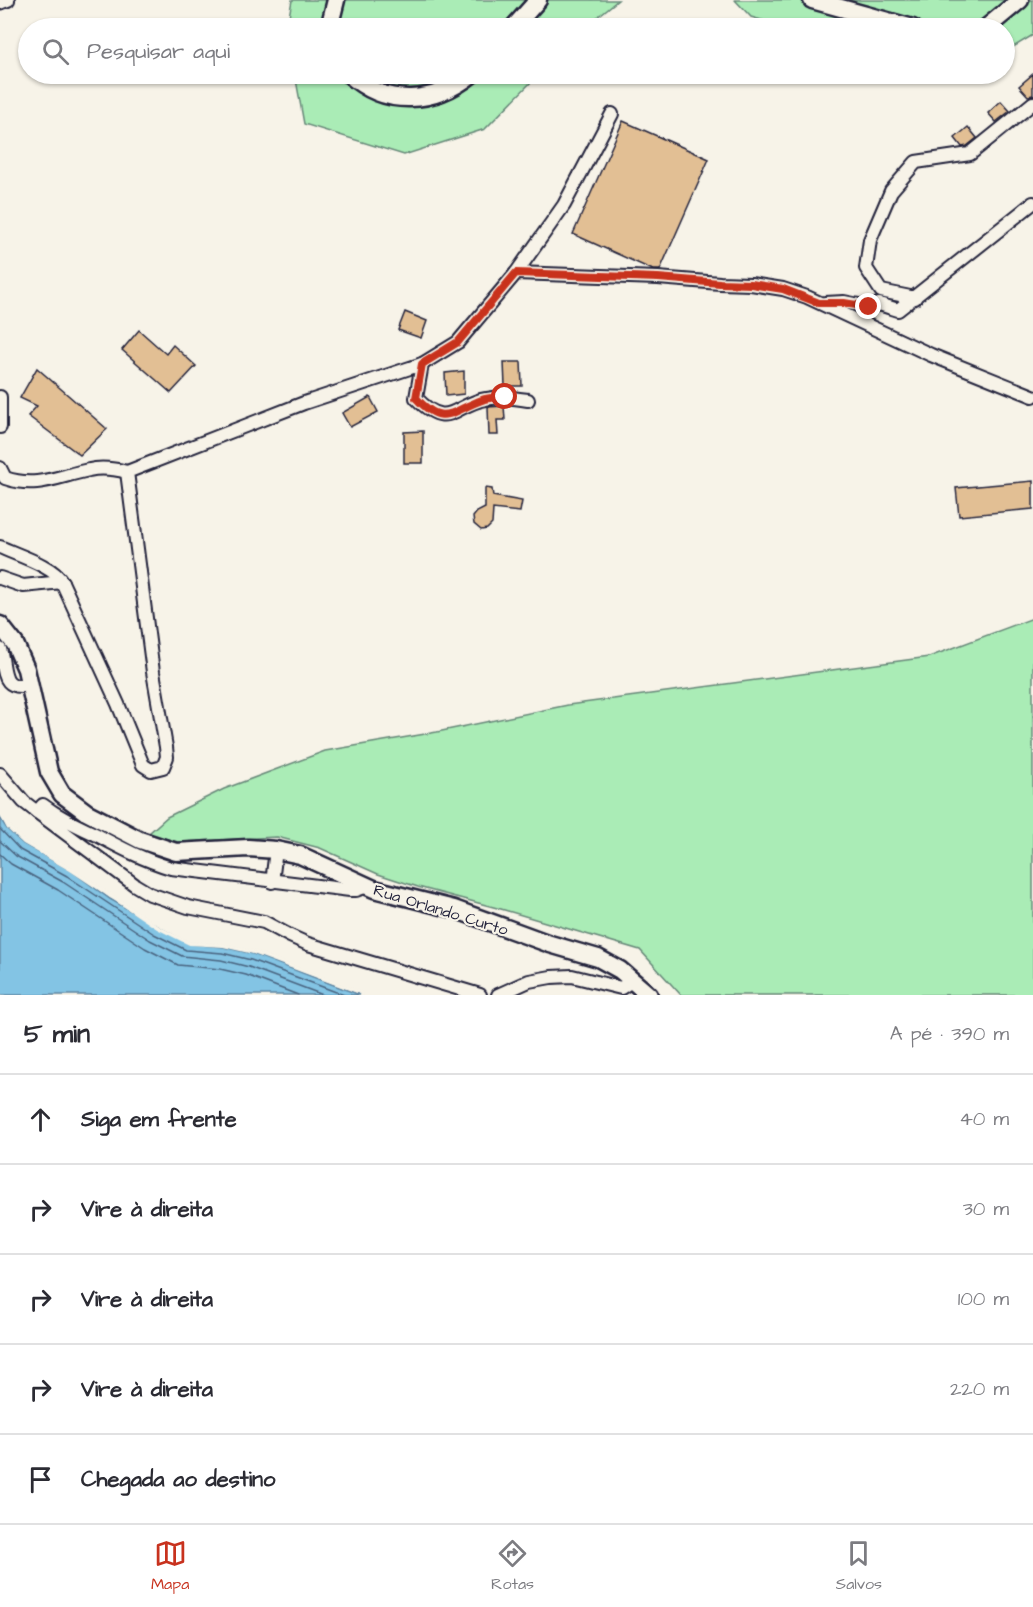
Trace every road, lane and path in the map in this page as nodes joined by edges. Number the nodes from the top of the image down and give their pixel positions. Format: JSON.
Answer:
{"nodes":[{"id":1,"x":8,"y":0,"type":"edge"},
{"id":2,"x":336,"y":0,"type":"edge"},
{"id":3,"x":538,"y":0,"type":"edge"},
{"id":4,"x":812,"y":0,"type":"edge"},
{"id":5,"x":1020,"y":0,"type":"edge"},
{"id":6,"x":0,"y":3,"type":"edge"},
{"id":7,"x":332,"y":18,"type":"edge"},
{"id":8,"x":522,"y":18,"type":"edge"},
{"id":9,"x":877,"y":18,"type":"edge"},
{"id":10,"x":998,"y":18,"type":"edge"},
{"id":11,"x":365,"y":84,"type":"edge"},
{"id":12,"x":456,"y":84,"type":"edge"},
{"id":13,"x":1033,"y":103,"type":"edge"},
{"id":14,"x":612,"y":114,"type":"dead end"},
{"id":15,"x":1033,"y":202,"type":"edge"},
{"id":16,"x":516,"y":273,"type":"junction"},
{"id":17,"x":915,"y":298,"type":"junction"},
{"id":18,"x":819,"y":303,"type":"junction"},
{"id":19,"x":869,"y":307,"type":"junction"},
{"id":20,"x":866,"y":324,"type":"junction"},
{"id":21,"x":422,"y":364,"type":"junction"},
{"id":22,"x":1033,"y":396,"type":"edge"},
{"id":23,"x":0,"y":397,"type":"edge"},
{"id":24,"x":528,"y":400,"type":"dead end"},
{"id":25,"x":0,"y":427,"type":"edge"},
{"id":26,"x":0,"y":468,"type":"edge"},
{"id":27,"x":127,"y":472,"type":"junction"},
{"id":28,"x":0,"y":547,"type":"edge"},
{"id":29,"x":0,"y":578,"type":"edge"},
{"id":30,"x":62,"y":582,"type":"junction"},
{"id":31,"x":0,"y":625,"type":"edge"},
{"id":32,"x":0,"y":649,"type":"edge"},
{"id":33,"x":30,"y":685,"type":"junction"},
{"id":34,"x":0,"y":774,"type":"edge"},
{"id":35,"x":37,"y":812,"type":"junction"},
{"id":36,"x":276,"y":850,"type":"junction"},
{"id":37,"x":272,"y":882,"type":"junction"},
{"id":38,"x":367,"y":886,"type":"junction"},
{"id":39,"x":633,"y":980,"type":"junction"},
{"id":40,"x":480,"y":995,"type":"edge"},
{"id":41,"x":498,"y":995,"type":"edge"},
{"id":42,"x":649,"y":995,"type":"edge"}],
"edges":[{"from":1,"to":6,"type":"lane"},
{"from":2,"to":7,"type":"main road"},
{"from":3,"to":8,"type":"main road"},
{"from":4,"to":9,"type":"main road"},
{"from":5,"to":10,"type":"main road"},
{"from":11,"to":12,"type":"main road"},
{"from":13,"to":17,"type":"lane"},
{"from":14,"to":16,"type":"lane"},
{"from":15,"to":17,"type":"lane"},
{"from":16,"to":18,"type":"lane"},
{"from":16,"to":21,"type":"lane"},
{"from":17,"to":19,"type":"lane"},
{"from":18,"to":19,"type":"lane"},
{"from":18,"to":20,"type":"lane"},
{"from":19,"to":20,"type":"lane"},
{"from":20,"to":22,"type":"lane"},
{"from":21,"to":24,"type":"lane"},
{"from":21,"to":27,"type":"lane"},
{"from":23,"to":25,"type":"lane"},
{"from":26,"to":27,"type":"lane"},
{"from":27,"to":30,"type":"lane"},
{"from":28,"to":30,"type":"lane"},
{"from":29,"to":30,"type":"lane"},
{"from":31,"to":33,"type":"main road","name":"Rua Orlando Curto"},
{"from":32,"to":33,"type":"lane"},
{"from":33,"to":36,"type":"main road","name":"Rua Orlando Curto"},
{"from":34,"to":35,"type":"lane"},
{"from":35,"to":37,"type":"lane"},
{"from":35,"to":40,"type":"lane"},
{"from":36,"to":37,"type":"lane"},
{"from":36,"to":38,"type":"main road","name":"Rua Orlando Curto"},
{"from":37,"to":38,"type":"lane"},
{"from":38,"to":39,"type":"main road","name":"Rua Orlando Curto"},
{"from":39,"to":41,"type":"lane"},
{"from":39,"to":42,"type":"main road","name":"Rua Orlando Curto"}]}
